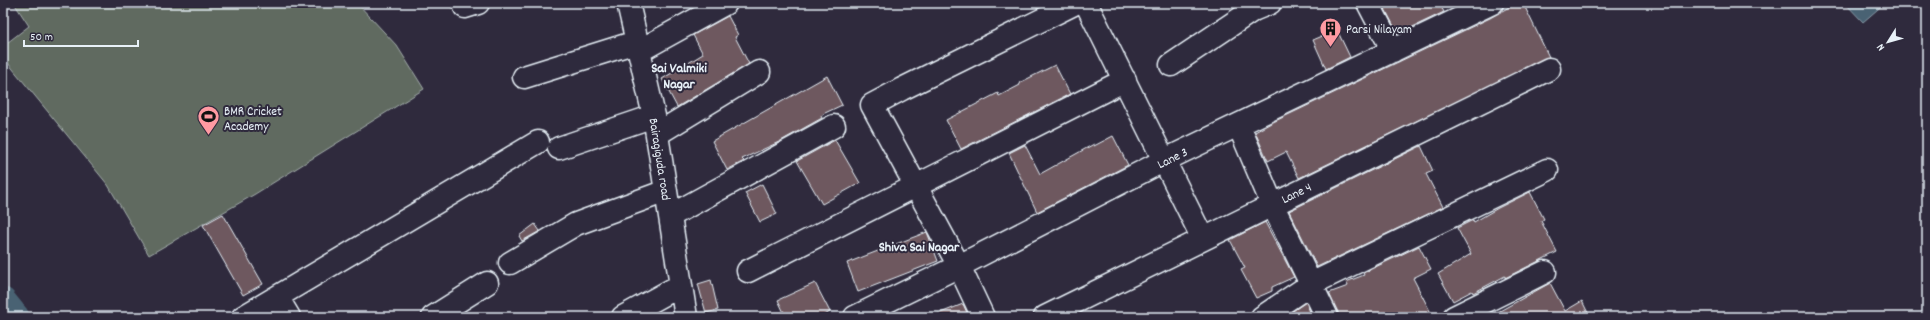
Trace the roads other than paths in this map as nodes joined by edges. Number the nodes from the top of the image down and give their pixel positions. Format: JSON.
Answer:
{"nodes":[{"id":1,"x":726,"y":3,"type":"edge"},
{"id":2,"x":1076,"y":3,"type":"edge"},
{"id":3,"x":1086,"y":3,"type":"edge"},
{"id":4,"x":1270,"y":3,"type":"edge"},
{"id":5,"x":1368,"y":3,"type":"edge"},
{"id":6,"x":1492,"y":3,"type":"edge"},
{"id":7,"x":631,"y":4,"type":"edge"},
{"id":8,"x":638,"y":46,"type":"junction"},
{"id":9,"x":1393,"y":51,"type":"junction"},
{"id":10,"x":1171,"y":65,"type":"dead end"},
{"id":11,"x":1549,"y":69,"type":"dead end"},
{"id":12,"x":759,"y":72,"type":"dead end"},
{"id":13,"x":524,"y":77,"type":"dead end"},
{"id":14,"x":1125,"y":80,"type":"junction"},
{"id":15,"x":656,"y":125,"type":"junction"},
{"id":16,"x":834,"y":126,"type":"dead end"},
{"id":17,"x":1239,"y":126,"type":"junction"},
{"id":18,"x":538,"y":142,"type":"dead end"},
{"id":19,"x":559,"y":148,"type":"dead end"},
{"id":20,"x":1165,"y":160,"type":"junction"},
{"id":21,"x":1547,"y":170,"type":"dead end"},
{"id":22,"x":916,"y":187,"type":"junction"},
{"id":23,"x":666,"y":192,"type":"junction"},
{"id":24,"x":1272,"y":204,"type":"junction"},
{"id":25,"x":670,"y":216,"type":"junction"},
{"id":26,"x":1203,"y":239,"type":"junction"},
{"id":27,"x":510,"y":263,"type":"dead end"},
{"id":28,"x":959,"y":266,"type":"junction"},
{"id":29,"x":748,"y":271,"type":"dead end"},
{"id":30,"x":1546,"y":272,"type":"dead end"},
{"id":31,"x":488,"y":284,"type":"dead end"},
{"id":32,"x":1311,"y":284,"type":"junction"},
{"id":33,"x":681,"y":285,"type":"junction"},
{"id":34,"x":276,"y":297,"type":"junction"},
{"id":35,"x":243,"y":317,"type":"edge"},
{"id":36,"x":288,"y":317,"type":"edge"},
{"id":37,"x":433,"y":317,"type":"edge"},
{"id":38,"x":623,"y":317,"type":"edge"},
{"id":39,"x":686,"y":317,"type":"edge"},
{"id":40,"x":854,"y":317,"type":"edge"},
{"id":41,"x":983,"y":317,"type":"edge"},
{"id":42,"x":1045,"y":317,"type":"edge"},
{"id":43,"x":1262,"y":317,"type":"edge"},
{"id":44,"x":1327,"y":317,"type":"edge"},
{"id":45,"x":1454,"y":317,"type":"edge"}],
"edges":[{"from":1,"to":8,"type":"street"},
{"from":2,"to":22,"type":"street"},
{"from":3,"to":14,"type":"street"},
{"from":4,"to":10,"type":"street"},
{"from":5,"to":9,"type":"street"},
{"from":6,"to":9,"type":"street","name":"Lane 3"},
{"from":7,"to":8,"type":"street","name":"Bairagiguda road"},
{"from":8,"to":13,"type":"street"},
{"from":8,"to":15,"type":"street","name":"Bairagiguda road"},
{"from":9,"to":17,"type":"street","name":"Lane 3"},
{"from":11,"to":24,"type":"street","name":"Lane 4"},
{"from":12,"to":15,"type":"street"},
{"from":14,"to":20,"type":"street"},
{"from":14,"to":22,"type":"street"},
{"from":15,"to":19,"type":"street"},
{"from":15,"to":23,"type":"street","name":"Bairagiguda road"},
{"from":16,"to":25,"type":"street"},
{"from":17,"to":20,"type":"street","name":"Lane 3"},
{"from":17,"to":24,"type":"street"},
{"from":18,"to":34,"type":"street"},
{"from":20,"to":26,"type":"street"},
{"from":20,"to":28,"type":"street","name":"Lane 3"},
{"from":21,"to":32,"type":"street"},
{"from":22,"to":28,"type":"street"},
{"from":22,"to":29,"type":"street"},
{"from":23,"to":25,"type":"street","name":"Bairagiguda road"},
{"from":23,"to":27,"type":"street"},
{"from":24,"to":26,"type":"street","name":"Lane 4"},
{"from":24,"to":32,"type":"street"},
{"from":25,"to":33,"type":"street","name":"Bairagiguda road"},
{"from":26,"to":42,"type":"street","name":"Lane 4"},
{"from":28,"to":40,"type":"street","name":"Lane 3"},
{"from":28,"to":41,"type":"street"},
{"from":30,"to":45,"type":"street"},
{"from":31,"to":37,"type":"street"},
{"from":32,"to":43,"type":"street"},
{"from":32,"to":44,"type":"street"},
{"from":33,"to":38,"type":"street"},
{"from":33,"to":39,"type":"street","name":"Bairagiguda road"},
{"from":34,"to":35,"type":"street"},
{"from":34,"to":36,"type":"street"}]}
